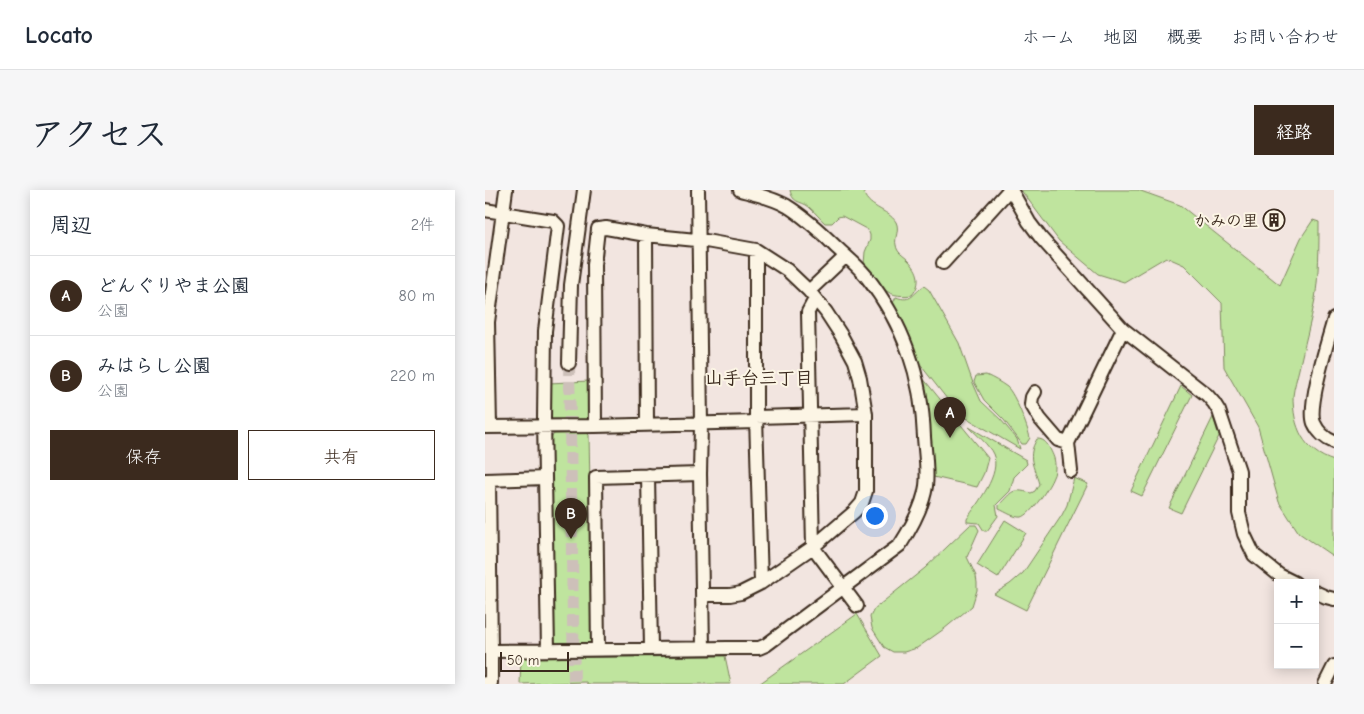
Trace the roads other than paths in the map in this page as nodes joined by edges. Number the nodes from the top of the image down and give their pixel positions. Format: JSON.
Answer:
{"nodes":[{"id":1,"x":506,"y":190,"type":"edge"},
{"id":2,"x":584,"y":190,"type":"edge"},
{"id":3,"x":698,"y":190,"type":"edge"},
{"id":4,"x":740,"y":190,"type":"edge"},
{"id":5,"x":1010,"y":190,"type":"edge"},
{"id":6,"x":485,"y":210,"type":"edge"},
{"id":7,"x":502,"y":212,"type":"junction"},
{"id":8,"x":646,"y":235,"type":"junction"},
{"id":9,"x":699,"y":240,"type":"junction"},
{"id":10,"x":756,"y":250,"type":"junction"},
{"id":11,"x":846,"y":256,"type":"junction"},
{"id":12,"x":943,"y":263,"type":"dead end"},
{"id":13,"x":812,"y":295,"type":"junction"},
{"id":14,"x":1334,"y":319,"type":"edge"},
{"id":15,"x":1123,"y":329,"type":"junction"},
{"id":16,"x":569,"y":363,"type":"tunnel mouth"},
{"id":17,"x":1035,"y":392,"type":"dead end"},
{"id":18,"x":866,"y":414,"type":"junction"},
{"id":19,"x":810,"y":415,"type":"junction"},
{"id":20,"x":756,"y":419,"type":"junction"},
{"id":21,"x":701,"y":424,"type":"junction"},
{"id":22,"x":647,"y":425,"type":"junction"},
{"id":23,"x":545,"y":426,"type":"junction"},
{"id":24,"x":595,"y":426,"type":"junction"},
{"id":25,"x":488,"y":427,"type":"edge"},
{"id":26,"x":1334,"y":442,"type":"edge"},
{"id":27,"x":1068,"y":443,"type":"junction"},
{"id":28,"x":1071,"y":471,"type":"dead end"},
{"id":29,"x":700,"y":474,"type":"junction"},
{"id":30,"x":648,"y":475,"type":"junction"},
{"id":31,"x":545,"y":478,"type":"junction"},
{"id":32,"x":487,"y":480,"type":"edge"},
{"id":33,"x":813,"y":547,"type":"junction"},
{"id":34,"x":1287,"y":579,"type":"edge"},
{"id":35,"x":761,"y":583,"type":"junction"},
{"id":36,"x":844,"y":588,"type":"junction"},
{"id":37,"x":1319,"y":594,"type":"edge"},
{"id":38,"x":703,"y":595,"type":"junction"},
{"id":39,"x":1334,"y":599,"type":"edge"},
{"id":40,"x":857,"y":606,"type":"dead end"},
{"id":41,"x":703,"y":648,"type":"junction"},
{"id":42,"x":651,"y":649,"type":"junction"},
{"id":43,"x":548,"y":650,"type":"junction"},
{"id":44,"x":598,"y":650,"type":"junction"},
{"id":45,"x":491,"y":651,"type":"junction"},
{"id":46,"x":1334,"y":666,"type":"edge"},
{"id":47,"x":485,"y":683,"type":"edge"},
{"id":48,"x":1325,"y":684,"type":"edge"}],
"edges":[{"from":1,"to":7,"type":"street"},
{"from":2,"to":16,"type":"street"},
{"from":3,"to":9,"type":"street"},
{"from":4,"to":11,"type":"street"},
{"from":5,"to":12,"type":"street"},
{"from":5,"to":15,"type":"street"},
{"from":6,"to":7,"type":"street"},
{"from":7,"to":23,"type":"street"},
{"from":7,"to":25,"type":"street"},
{"from":8,"to":9,"type":"street"},
{"from":8,"to":22,"type":"street"},
{"from":8,"to":24,"type":"street"},
{"from":9,"to":10,"type":"street"},
{"from":9,"to":21,"type":"street"},
{"from":10,"to":13,"type":"street"},
{"from":10,"to":20,"type":"street"},
{"from":11,"to":13,"type":"street"},
{"from":11,"to":36,"type":"street"},
{"from":13,"to":18,"type":"street"},
{"from":13,"to":19,"type":"street"},
{"from":14,"to":26,"type":"street"},
{"from":15,"to":27,"type":"street"},
{"from":15,"to":34,"type":"street"},
{"from":17,"to":27,"type":"street"},
{"from":18,"to":19,"type":"street"},
{"from":18,"to":33,"type":"street"},
{"from":19,"to":20,"type":"street"},
{"from":19,"to":33,"type":"street"},
{"from":20,"to":21,"type":"street"},
{"from":20,"to":35,"type":"street"},
{"from":21,"to":22,"type":"street"},
{"from":21,"to":29,"type":"street"},
{"from":22,"to":24,"type":"street"},
{"from":23,"to":24,"type":"street"},
{"from":23,"to":25,"type":"street"},
{"from":23,"to":31,"type":"street"},
{"from":27,"to":28,"type":"street"},
{"from":29,"to":30,"type":"street"},
{"from":29,"to":38,"type":"street"},
{"from":30,"to":42,"type":"street"},
{"from":30,"to":44,"type":"street"},
{"from":31,"to":32,"type":"street"},
{"from":31,"to":43,"type":"street"},
{"from":32,"to":45,"type":"street"},
{"from":33,"to":35,"type":"street"},
{"from":33,"to":36,"type":"street"},
{"from":35,"to":38,"type":"street"},
{"from":36,"to":40,"type":"street"},
{"from":36,"to":41,"type":"street"},
{"from":37,"to":39,"type":"street"},
{"from":38,"to":41,"type":"street"},
{"from":41,"to":42,"type":"street"},
{"from":42,"to":44,"type":"street"},
{"from":43,"to":44,"type":"street"},
{"from":43,"to":45,"type":"street"},
{"from":45,"to":47,"type":"street"},
{"from":46,"to":48,"type":"street"}]}
